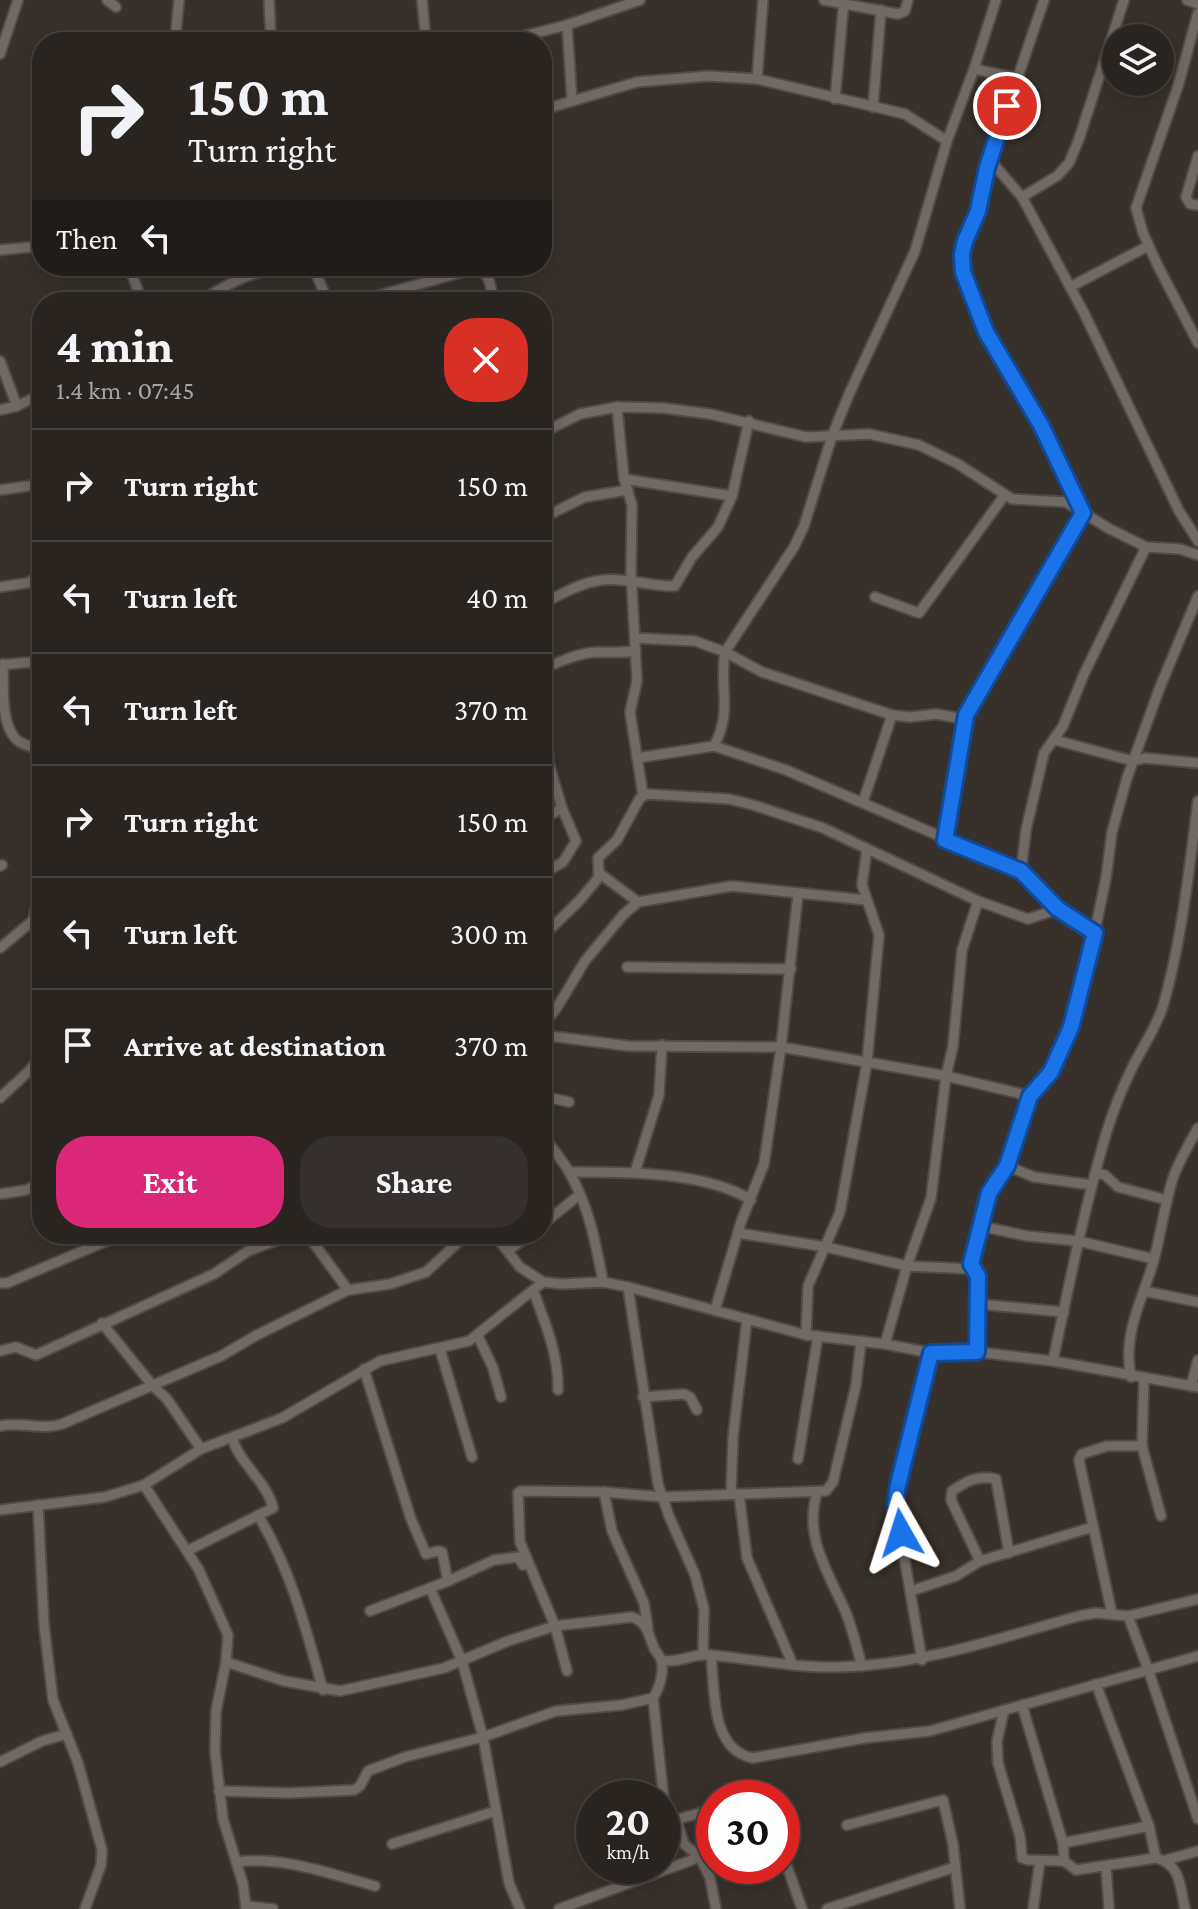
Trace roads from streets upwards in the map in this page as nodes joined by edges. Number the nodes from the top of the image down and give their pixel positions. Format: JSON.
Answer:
{"nodes":[{"id":1,"x":18,"y":0,"type":"edge"},
{"id":2,"x":179,"y":0,"type":"edge"},
{"id":3,"x":269,"y":0,"type":"edge"},
{"id":4,"x":422,"y":0,"type":"edge"},
{"id":5,"x":640,"y":0,"type":"edge"},
{"id":6,"x":763,"y":0,"type":"edge"},
{"id":7,"x":824,"y":0,"type":"edge"},
{"id":8,"x":908,"y":0,"type":"edge"},
{"id":9,"x":996,"y":0,"type":"edge"},
{"id":10,"x":1044,"y":0,"type":"edge"},
{"id":11,"x":1124,"y":0,"type":"edge"},
{"id":12,"x":1187,"y":0,"type":"edge"},
{"id":13,"x":844,"y":2,"type":"edge"},
{"id":14,"x":1198,"y":4,"type":"edge"},
{"id":15,"x":881,"y":10,"type":"junction"},
{"id":16,"x":1198,"y":13,"type":"edge"},
{"id":17,"x":567,"y":25,"type":"junction"},
{"id":18,"x":176,"y":32,"type":"edge"},
{"id":19,"x":271,"y":32,"type":"edge"},
{"id":20,"x":425,"y":32,"type":"edge"},
{"id":21,"x":539,"y":32,"type":"edge"},
{"id":22,"x":0,"y":54,"type":"edge"},
{"id":23,"x":974,"y":69,"type":"junction"},
{"id":24,"x":1017,"y":78,"type":"junction"},
{"id":25,"x":757,"y":79,"type":"junction"},
{"id":26,"x":835,"y":99,"type":"junction"},
{"id":27,"x":572,"y":101,"type":"junction"},
{"id":28,"x":552,"y":107,"type":"edge"},
{"id":29,"x":873,"y":107,"type":"junction"},
{"id":30,"x":947,"y":141,"type":"junction"},
{"id":31,"x":1198,"y":156,"type":"edge"},
{"id":32,"x":990,"y":160,"type":"junction"},
{"id":33,"x":1022,"y":197,"type":"junction"},
{"id":34,"x":1198,"y":205,"type":"edge"},
{"id":35,"x":1148,"y":246,"type":"junction"},
{"id":36,"x":32,"y":247,"type":"edge"},
{"id":37,"x":2,"y":249,"type":"edge"},
{"id":38,"x":244,"y":276,"type":"edge"},
{"id":39,"x":448,"y":276,"type":"edge"},
{"id":40,"x":1070,"y":287,"type":"junction"},
{"id":41,"x":215,"y":292,"type":"edge"},
{"id":42,"x":391,"y":292,"type":"edge"},
{"id":43,"x":1198,"y":343,"type":"edge"},
{"id":44,"x":0,"y":361,"type":"edge"},
{"id":45,"x":32,"y":399,"type":"edge"},
{"id":46,"x":17,"y":406,"type":"junction"},
{"id":47,"x":617,"y":407,"type":"junction"},
{"id":48,"x":0,"y":410,"type":"edge"},
{"id":49,"x":749,"y":421,"type":"junction"},
{"id":50,"x":552,"y":428,"type":"edge"},
{"id":51,"x":832,"y":436,"type":"junction"},
{"id":52,"x":624,"y":479,"type":"junction"},
{"id":53,"x":32,"y":485,"type":"edge"},
{"id":54,"x":0,"y":490,"type":"edge"},
{"id":55,"x":628,"y":490,"type":"junction"},
{"id":56,"x":732,"y":496,"type":"junction"},
{"id":57,"x":1004,"y":496,"type":"junction"},
{"id":58,"x":552,"y":513,"type":"edge"},
{"id":59,"x":1083,"y":513,"type":"junction"},
{"id":60,"x":1198,"y":541,"type":"edge"},
{"id":61,"x":1146,"y":547,"type":"junction"},
{"id":62,"x":1198,"y":555,"type":"edge"},
{"id":63,"x":32,"y":580,"type":"edge"},
{"id":64,"x":631,"y":582,"type":"junction"},
{"id":65,"x":0,"y":587,"type":"edge"},
{"id":66,"x":1198,"y":596,"type":"edge"},
{"id":67,"x":875,"y":597,"type":"dead end"},
{"id":68,"x":552,"y":599,"type":"edge"},
{"id":69,"x":635,"y":638,"type":"junction"},
{"id":70,"x":636,"y":651,"type":"junction"},
{"id":71,"x":725,"y":652,"type":"junction"},
{"id":72,"x":32,"y":662,"type":"edge"},
{"id":73,"x":1,"y":664,"type":"edge"},
{"id":74,"x":552,"y":665,"type":"edge"},
{"id":75,"x":892,"y":715,"type":"junction"},
{"id":76,"x":964,"y":719,"type":"junction"},
{"id":77,"x":1055,"y":740,"type":"junction"},
{"id":78,"x":32,"y":746,"type":"edge"},
{"id":79,"x":714,"y":746,"type":"junction"},
{"id":80,"x":637,"y":758,"type":"junction"},
{"id":81,"x":1133,"y":761,"type":"junction"},
{"id":82,"x":1198,"y":763,"type":"edge"},
{"id":83,"x":552,"y":782,"type":"edge"},
{"id":84,"x":643,"y":795,"type":"junction"},
{"id":85,"x":1198,"y":801,"type":"edge"},
{"id":86,"x":863,"y":802,"type":"junction"},
{"id":87,"x":562,"y":808,"type":"junction"},
{"id":88,"x":552,"y":814,"type":"edge"},
{"id":89,"x":945,"y":840,"type":"junction"},
{"id":90,"x":867,"y":849,"type":"junction"},
{"id":91,"x":552,"y":868,"type":"edge"},
{"id":92,"x":1021,"y":871,"type":"junction"},
{"id":93,"x":599,"y":873,"type":"junction"},
{"id":94,"x":798,"y":894,"type":"junction"},
{"id":95,"x":866,"y":900,"type":"junction"},
{"id":96,"x":978,"y":901,"type":"junction"},
{"id":97,"x":638,"y":902,"type":"junction"},
{"id":98,"x":1058,"y":909,"type":"junction"},
{"id":99,"x":32,"y":922,"type":"edge"},
{"id":100,"x":552,"y":927,"type":"edge"},
{"id":101,"x":1095,"y":933,"type":"junction"},
{"id":102,"x":0,"y":948,"type":"edge"},
{"id":103,"x":627,"y":967,"type":"dead end"},
{"id":104,"x":791,"y":969,"type":"junction"},
{"id":105,"x":552,"y":1014,"type":"edge"},
{"id":106,"x":552,"y":1037,"type":"edge"},
{"id":107,"x":662,"y":1045,"type":"junction"},
{"id":108,"x":781,"y":1047,"type":"junction"},
{"id":109,"x":867,"y":1062,"type":"junction"},
{"id":110,"x":32,"y":1067,"type":"edge"},
{"id":111,"x":946,"y":1076,"type":"junction"},
{"id":112,"x":1030,"y":1096,"type":"junction"},
{"id":113,"x":0,"y":1098,"type":"edge"},
{"id":114,"x":552,"y":1098,"type":"edge"},
{"id":115,"x":569,"y":1102,"type":"dead end"},
{"id":116,"x":1198,"y":1128,"type":"edge"},
{"id":117,"x":552,"y":1149,"type":"edge"},
{"id":118,"x":1007,"y":1166,"type":"junction"},
{"id":119,"x":569,"y":1172,"type":"junction"},
{"id":120,"x":635,"y":1172,"type":"junction"},
{"id":121,"x":1095,"y":1173,"type":"junction"},
{"id":122,"x":1092,"y":1185,"type":"junction"},
{"id":123,"x":32,"y":1187,"type":"edge"},
{"id":124,"x":0,"y":1194,"type":"edge"},
{"id":125,"x":579,"y":1195,"type":"junction"},
{"id":126,"x":751,"y":1200,"type":"junction"},
{"id":127,"x":1167,"y":1200,"type":"junction"},
{"id":128,"x":552,"y":1217,"type":"edge"},
{"id":129,"x":980,"y":1226,"type":"junction"},
{"id":130,"x":738,"y":1233,"type":"junction"},
{"id":131,"x":1078,"y":1241,"type":"junction"},
{"id":132,"x":99,"y":1244,"type":"edge"},
{"id":133,"x":267,"y":1244,"type":"edge"},
{"id":134,"x":314,"y":1244,"type":"edge"},
{"id":135,"x":456,"y":1244,"type":"edge"},
{"id":136,"x":502,"y":1244,"type":"edge"},
{"id":137,"x":517,"y":1244,"type":"edge"},
{"id":138,"x":826,"y":1247,"type":"junction"},
{"id":139,"x":508,"y":1251,"type":"junction"},
{"id":140,"x":1154,"y":1259,"type":"junction"},
{"id":141,"x":907,"y":1266,"type":"junction"},
{"id":142,"x":973,"y":1269,"type":"junction"},
{"id":143,"x":543,"y":1282,"type":"junction"},
{"id":144,"x":603,"y":1282,"type":"junction"},
{"id":145,"x":0,"y":1283,"type":"edge"},
{"id":146,"x":628,"y":1287,"type":"junction"},
{"id":147,"x":348,"y":1290,"type":"junction"},
{"id":148,"x":533,"y":1290,"type":"junction"},
{"id":149,"x":1144,"y":1291,"type":"junction"},
{"id":150,"x":1198,"y":1302,"type":"edge"},
{"id":151,"x":977,"y":1304,"type":"junction"},
{"id":152,"x":715,"y":1310,"type":"junction"},
{"id":153,"x":1064,"y":1312,"type":"junction"},
{"id":154,"x":747,"y":1319,"type":"junction"},
{"id":155,"x":102,"y":1323,"type":"junction"},
{"id":156,"x":806,"y":1335,"type":"junction"},
{"id":157,"x":478,"y":1336,"type":"junction"},
{"id":158,"x":818,"y":1336,"type":"junction"},
{"id":159,"x":861,"y":1341,"type":"junction"},
{"id":160,"x":885,"y":1344,"type":"junction"},
{"id":161,"x":440,"y":1349,"type":"junction"},
{"id":162,"x":0,"y":1351,"type":"edge"},
{"id":163,"x":977,"y":1352,"type":"junction"},
{"id":164,"x":931,"y":1353,"type":"junction"},
{"id":165,"x":1198,"y":1360,"type":"edge"},
{"id":166,"x":1053,"y":1361,"type":"junction"},
{"id":167,"x":364,"y":1369,"type":"junction"},
{"id":168,"x":1131,"y":1377,"type":"junction"},
{"id":169,"x":1144,"y":1379,"type":"junction"},
{"id":170,"x":152,"y":1385,"type":"junction"},
{"id":171,"x":1195,"y":1387,"type":"edge"},
{"id":172,"x":558,"y":1390,"type":"dead end"},
{"id":173,"x":501,"y":1397,"type":"dead end"},
{"id":174,"x":643,"y":1397,"type":"junction"},
{"id":175,"x":697,"y":1410,"type":"dead end"},
{"id":176,"x":0,"y":1426,"type":"edge"},
{"id":177,"x":232,"y":1437,"type":"junction"},
{"id":178,"x":1142,"y":1446,"type":"junction"},
{"id":179,"x":201,"y":1449,"type":"junction"},
{"id":180,"x":472,"y":1457,"type":"dead end"},
{"id":181,"x":798,"y":1459,"type":"dead end"},
{"id":182,"x":144,"y":1485,"type":"junction"},
{"id":183,"x":604,"y":1492,"type":"junction"},
{"id":184,"x":817,"y":1493,"type":"junction"},
{"id":185,"x":735,"y":1494,"type":"junction"},
{"id":186,"x":663,"y":1497,"type":"junction"},
{"id":187,"x":38,"y":1505,"type":"junction"},
{"id":188,"x":0,"y":1510,"type":"edge"},
{"id":189,"x":258,"y":1515,"type":"junction"},
{"id":190,"x":1161,"y":1516,"type":"dead end"},
{"id":191,"x":1093,"y":1527,"type":"junction"},
{"id":192,"x":187,"y":1551,"type":"junction"},
{"id":193,"x":1009,"y":1553,"type":"junction"},
{"id":194,"x":980,"y":1561,"type":"junction"},
{"id":195,"x":529,"y":1569,"type":"junction"},
{"id":196,"x":448,"y":1581,"type":"junction"},
{"id":197,"x":430,"y":1588,"type":"junction"},
{"id":198,"x":911,"y":1591,"type":"junction"},
{"id":199,"x":1198,"y":1599,"type":"edge"},
{"id":200,"x":370,"y":1611,"type":"dead end"},
{"id":201,"x":1112,"y":1614,"type":"junction"},
{"id":202,"x":1128,"y":1616,"type":"junction"},
{"id":203,"x":555,"y":1626,"type":"junction"},
{"id":204,"x":648,"y":1629,"type":"junction"},
{"id":205,"x":707,"y":1655,"type":"junction"},
{"id":206,"x":1198,"y":1656,"type":"edge"},
{"id":207,"x":662,"y":1660,"type":"junction"},
{"id":208,"x":922,"y":1660,"type":"junction"},
{"id":209,"x":462,"y":1661,"type":"junction"},
{"id":210,"x":226,"y":1662,"type":"junction"},
{"id":211,"x":793,"y":1665,"type":"junction"},
{"id":212,"x":862,"y":1666,"type":"junction"},
{"id":213,"x":1148,"y":1669,"type":"junction"},
{"id":214,"x":567,"y":1671,"type":"dead end"},
{"id":215,"x":1096,"y":1684,"type":"junction"},
{"id":216,"x":323,"y":1690,"type":"junction"},
{"id":217,"x":653,"y":1698,"type":"junction"},
{"id":218,"x":1022,"y":1705,"type":"junction"},
{"id":219,"x":1004,"y":1710,"type":"junction"},
{"id":220,"x":67,"y":1734,"type":"junction"},
{"id":221,"x":483,"y":1737,"type":"junction"},
{"id":222,"x":0,"y":1762,"type":"edge"},
{"id":223,"x":661,"y":1780,"type":"edge"},
{"id":224,"x":219,"y":1791,"type":"junction"},
{"id":225,"x":496,"y":1811,"type":"junction"},
{"id":226,"x":1198,"y":1819,"type":"edge"},
{"id":227,"x":847,"y":1825,"type":"dead end"},
{"id":228,"x":1149,"y":1826,"type":"junction"},
{"id":229,"x":680,"y":1833,"type":"edge"},
{"id":230,"x":1063,"y":1843,"type":"junction"},
{"id":231,"x":392,"y":1844,"type":"dead end"},
{"id":232,"x":1198,"y":1851,"type":"edge"},
{"id":233,"x":696,"y":1854,"type":"edge"},
{"id":234,"x":696,"y":1858,"type":"edge"},
{"id":235,"x":1161,"y":1859,"type":"junction"},
{"id":236,"x":1040,"y":1861,"type":"junction"},
{"id":237,"x":1064,"y":1861,"type":"junction"},
{"id":238,"x":236,"y":1862,"type":"junction"},
{"id":239,"x":1106,"y":1866,"type":"junction"},
{"id":240,"x":955,"y":1867,"type":"junction"},
{"id":241,"x":711,"y":1884,"type":"edge"},
{"id":242,"x":793,"y":1884,"type":"edge"},
{"id":243,"x":375,"y":1886,"type":"dead end"},
{"id":244,"x":246,"y":1907,"type":"edge"},
{"id":245,"x":85,"y":1909,"type":"edge"},
{"id":246,"x":273,"y":1909,"type":"edge"},
{"id":247,"x":520,"y":1909,"type":"edge"},
{"id":248,"x":559,"y":1909,"type":"edge"},
{"id":249,"x":716,"y":1909,"type":"edge"},
{"id":250,"x":802,"y":1909,"type":"edge"},
{"id":251,"x":827,"y":1909,"type":"edge"},
{"id":252,"x":960,"y":1909,"type":"edge"},
{"id":253,"x":1033,"y":1909,"type":"edge"},
{"id":254,"x":1109,"y":1909,"type":"edge"},
{"id":255,"x":1185,"y":1909,"type":"edge"}],
"edges":[{"from":1,"to":22,"type":"street"},
{"from":2,"to":18,"type":"street"},
{"from":3,"to":19,"type":"street"},
{"from":4,"to":20,"type":"street"},
{"from":5,"to":17,"type":"street"},
{"from":6,"to":25,"type":"street"},
{"from":7,"to":13,"type":"street"},
{"from":8,"to":15,"type":"street"},
{"from":9,"to":23,"type":"street"},
{"from":10,"to":24,"type":"street"},
{"from":11,"to":33,"type":"street"},
{"from":12,"to":14,"type":"street"},
{"from":13,"to":15,"type":"street"},
{"from":13,"to":26,"type":"street"},
{"from":15,"to":29,"type":"street"},
{"from":16,"to":35,"type":"street"},
{"from":17,"to":21,"type":"street"},
{"from":17,"to":27,"type":"street"},
{"from":23,"to":24,"type":"street"},
{"from":23,"to":30,"type":"street"},
{"from":24,"to":32,"type":"street"},
{"from":25,"to":26,"type":"street"},
{"from":25,"to":27,"type":"street"},
{"from":26,"to":29,"type":"street"},
{"from":27,"to":28,"type":"street"},
{"from":29,"to":30,"type":"street"},
{"from":30,"to":51,"type":"street"},
{"from":31,"to":34,"type":"street"},
{"from":32,"to":33,"type":"street"},
{"from":32,"to":59,"type":"street"},
{"from":33,"to":40,"type":"street"},
{"from":35,"to":40,"type":"street"},
{"from":35,"to":43,"type":"street"},
{"from":36,"to":37,"type":"street"},
{"from":38,"to":41,"type":"street"},
{"from":39,"to":42,"type":"street"},
{"from":40,"to":60,"type":"street"},
{"from":44,"to":46,"type":"street"},
{"from":45,"to":46,"type":"street"},
{"from":46,"to":48,"type":"street"},
{"from":47,"to":49,"type":"street"},
{"from":47,"to":50,"type":"street"},
{"from":47,"to":52,"type":"street"},
{"from":49,"to":51,"type":"street"},
{"from":49,"to":56,"type":"street"},
{"from":51,"to":57,"type":"street"},
{"from":51,"to":71,"type":"street"},
{"from":52,"to":55,"type":"street"},
{"from":52,"to":56,"type":"street"},
{"from":53,"to":54,"type":"street"},
{"from":55,"to":58,"type":"street"},
{"from":55,"to":64,"type":"street"},
{"from":56,"to":64,"type":"street"},
{"from":57,"to":59,"type":"street"},
{"from":57,"to":67,"type":"street"},
{"from":59,"to":61,"type":"street"},
{"from":59,"to":76,"type":"street"},
{"from":61,"to":62,"type":"street"},
{"from":61,"to":77,"type":"street"},
{"from":63,"to":65,"type":"street"},
{"from":64,"to":68,"type":"street"},
{"from":64,"to":69,"type":"street"},
{"from":66,"to":81,"type":"street"},
{"from":69,"to":70,"type":"street"},
{"from":69,"to":71,"type":"street"},
{"from":70,"to":74,"type":"street"},
{"from":70,"to":80,"type":"street"},
{"from":71,"to":75,"type":"street"},
{"from":71,"to":79,"type":"street"},
{"from":72,"to":73,"type":"street"},
{"from":73,"to":78,"type":"street"},
{"from":75,"to":76,"type":"street"},
{"from":75,"to":86,"type":"street"},
{"from":76,"to":89,"type":"street"},
{"from":77,"to":81,"type":"street"},
{"from":77,"to":92,"type":"street"},
{"from":79,"to":80,"type":"street"},
{"from":79,"to":86,"type":"street"},
{"from":80,"to":84,"type":"street"},
{"from":81,"to":82,"type":"street"},
{"from":81,"to":101,"type":"street"},
{"from":83,"to":87,"type":"street"},
{"from":84,"to":90,"type":"street"},
{"from":84,"to":93,"type":"street"},
{"from":85,"to":121,"type":"street"},
{"from":86,"to":89,"type":"street"},
{"from":87,"to":88,"type":"street"},
{"from":87,"to":91,"type":"street"},
{"from":89,"to":92,"type":"street"},
{"from":90,"to":95,"type":"street"},
{"from":90,"to":96,"type":"street"},
{"from":92,"to":98,"type":"street"},
{"from":93,"to":97,"type":"street"},
{"from":93,"to":100,"type":"street"},
{"from":94,"to":95,"type":"street"},
{"from":94,"to":97,"type":"street"},
{"from":94,"to":104,"type":"street"},
{"from":95,"to":109,"type":"street"},
{"from":96,"to":98,"type":"street"},
{"from":96,"to":111,"type":"street"},
{"from":97,"to":105,"type":"street"},
{"from":98,"to":101,"type":"street"},
{"from":99,"to":102,"type":"street"},
{"from":101,"to":112,"type":"street"},
{"from":103,"to":104,"type":"street"},
{"from":104,"to":108,"type":"street"},
{"from":106,"to":107,"type":"street"},
{"from":107,"to":108,"type":"street"},
{"from":107,"to":120,"type":"street"},
{"from":108,"to":109,"type":"street"},
{"from":108,"to":126,"type":"street"},
{"from":109,"to":111,"type":"street"},
{"from":109,"to":138,"type":"street"},
{"from":110,"to":113,"type":"street"},
{"from":111,"to":112,"type":"street"},
{"from":111,"to":141,"type":"street"},
{"from":112,"to":118,"type":"street"},
{"from":114,"to":115,"type":"street"},
{"from":116,"to":127,"type":"street"},
{"from":117,"to":119,"type":"street"},
{"from":118,"to":122,"type":"street"},
{"from":118,"to":129,"type":"street"},
{"from":119,"to":120,"type":"street"},
{"from":119,"to":125,"type":"street"},
{"from":120,"to":126,"type":"street"},
{"from":121,"to":122,"type":"street"},
{"from":121,"to":127,"type":"street"},
{"from":122,"to":131,"type":"street"},
{"from":123,"to":124,"type":"street"},
{"from":125,"to":128,"type":"street"},
{"from":125,"to":144,"type":"street"},
{"from":126,"to":130,"type":"street"},
{"from":127,"to":140,"type":"street"},
{"from":129,"to":131,"type":"street"},
{"from":129,"to":142,"type":"street"},
{"from":130,"to":138,"type":"street"},
{"from":130,"to":152,"type":"street"},
{"from":131,"to":140,"type":"street"},
{"from":131,"to":153,"type":"street"},
{"from":132,"to":145,"type":"street"},
{"from":133,"to":155,"type":"street"},
{"from":134,"to":147,"type":"street"},
{"from":135,"to":147,"type":"street"},
{"from":136,"to":139,"type":"street"},
{"from":137,"to":139,"type":"street"},
{"from":138,"to":141,"type":"street"},
{"from":138,"to":156,"type":"street"},
{"from":139,"to":143,"type":"street"},
{"from":140,"to":149,"type":"street"},
{"from":141,"to":142,"type":"street"},
{"from":141,"to":160,"type":"street"},
{"from":142,"to":151,"type":"street"},
{"from":143,"to":144,"type":"street"},
{"from":143,"to":148,"type":"street"},
{"from":144,"to":146,"type":"street"},
{"from":146,"to":152,"type":"street"},
{"from":146,"to":174,"type":"street"},
{"from":147,"to":170,"type":"street"},
{"from":148,"to":157,"type":"street"},
{"from":148,"to":172,"type":"street"},
{"from":149,"to":150,"type":"street"},
{"from":149,"to":168,"type":"street"},
{"from":151,"to":153,"type":"street"},
{"from":151,"to":163,"type":"street"},
{"from":152,"to":154,"type":"street"},
{"from":153,"to":166,"type":"street"},
{"from":154,"to":156,"type":"street"},
{"from":154,"to":185,"type":"street"},
{"from":155,"to":162,"type":"street"},
{"from":155,"to":170,"type":"street"},
{"from":156,"to":158,"type":"street"},
{"from":157,"to":161,"type":"street"},
{"from":157,"to":173,"type":"street"},
{"from":158,"to":159,"type":"street"},
{"from":158,"to":181,"type":"street"},
{"from":159,"to":160,"type":"street"},
{"from":159,"to":184,"type":"street"},
{"from":160,"to":164,"type":"street"},
{"from":161,"to":167,"type":"street"},
{"from":161,"to":180,"type":"street"},
{"from":163,"to":164,"type":"street"},
{"from":163,"to":166,"type":"street"},
{"from":164,"to":198,"type":"street"},
{"from":165,"to":171,"type":"street"},
{"from":166,"to":168,"type":"street"},
{"from":167,"to":177,"type":"street"},
{"from":167,"to":196,"type":"street"},
{"from":168,"to":169,"type":"street"},
{"from":169,"to":171,"type":"street"},
{"from":169,"to":178,"type":"street"},
{"from":170,"to":176,"type":"street"},
{"from":170,"to":179,"type":"street"},
{"from":174,"to":175,"type":"street"},
{"from":174,"to":186,"type":"street"},
{"from":177,"to":179,"type":"street"},
{"from":177,"to":189,"type":"street"},
{"from":178,"to":190,"type":"street"},
{"from":178,"to":191,"type":"street"},
{"from":179,"to":182,"type":"street"},
{"from":182,"to":187,"type":"street"},
{"from":182,"to":192,"type":"street"},
{"from":183,"to":186,"type":"street"},
{"from":183,"to":195,"type":"street"},
{"from":183,"to":204,"type":"street"},
{"from":184,"to":185,"type":"street"},
{"from":184,"to":212,"type":"street"},
{"from":185,"to":186,"type":"street"},
{"from":185,"to":211,"type":"street"},
{"from":186,"to":205,"type":"street"},
{"from":187,"to":188,"type":"street"},
{"from":187,"to":220,"type":"street"},
{"from":189,"to":192,"type":"street"},
{"from":189,"to":216,"type":"street"},
{"from":191,"to":193,"type":"street"},
{"from":191,"to":201,"type":"street"},
{"from":192,"to":210,"type":"street"},
{"from":193,"to":194,"type":"street"},
{"from":193,"to":194,"type":"street"},
{"from":194,"to":198,"type":"street"},
{"from":195,"to":196,"type":"street"},
{"from":195,"to":203,"type":"street"},
{"from":196,"to":197,"type":"street"},
{"from":197,"to":200,"type":"street"},
{"from":197,"to":209,"type":"street"},
{"from":198,"to":208,"type":"street"},
{"from":199,"to":202,"type":"street"},
{"from":201,"to":202,"type":"street"},
{"from":201,"to":208,"type":"street"},
{"from":202,"to":213,"type":"street"},
{"from":203,"to":204,"type":"street"},
{"from":203,"to":209,"type":"street"},
{"from":203,"to":214,"type":"street"},
{"from":204,"to":207,"type":"street"},
{"from":205,"to":207,"type":"street"},
{"from":205,"to":211,"type":"street"},
{"from":205,"to":219,"type":"street"},
{"from":206,"to":213,"type":"street"},
{"from":207,"to":217,"type":"street"},
{"from":208,"to":212,"type":"street"},
{"from":209,"to":216,"type":"street"},
{"from":209,"to":221,"type":"street"},
{"from":210,"to":216,"type":"street"},
{"from":210,"to":224,"type":"street"},
{"from":211,"to":212,"type":"street"},
{"from":213,"to":215,"type":"street"},
{"from":213,"to":226,"type":"street"},
{"from":215,"to":218,"type":"street"},
{"from":215,"to":228,"type":"street"},
{"from":217,"to":221,"type":"street"},
{"from":217,"to":223,"type":"street"},
{"from":218,"to":219,"type":"street"},
{"from":218,"to":230,"type":"street"},
{"from":219,"to":236,"type":"street"},
{"from":220,"to":222,"type":"street"},
{"from":220,"to":245,"type":"street"},
{"from":221,"to":224,"type":"street"},
{"from":221,"to":225,"type":"street"},
{"from":224,"to":238,"type":"street"},
{"from":225,"to":231,"type":"street"},
{"from":225,"to":247,"type":"street"},
{"from":227,"to":240,"type":"street"},
{"from":228,"to":230,"type":"street"},
{"from":228,"to":235,"type":"street"},
{"from":229,"to":233,"type":"street"},
{"from":230,"to":237,"type":"street"},
{"from":232,"to":235,"type":"street"},
{"from":234,"to":248,"type":"street"},
{"from":235,"to":239,"type":"street"},
{"from":235,"to":255,"type":"street"},
{"from":236,"to":237,"type":"street"},
{"from":236,"to":253,"type":"street"},
{"from":237,"to":239,"type":"street"},
{"from":238,"to":243,"type":"street"},
{"from":238,"to":244,"type":"street"},
{"from":239,"to":254,"type":"street"},
{"from":240,"to":251,"type":"street"},
{"from":240,"to":252,"type":"street"},
{"from":241,"to":249,"type":"street"},
{"from":242,"to":250,"type":"street"},
{"from":244,"to":246,"type":"street"}]}
